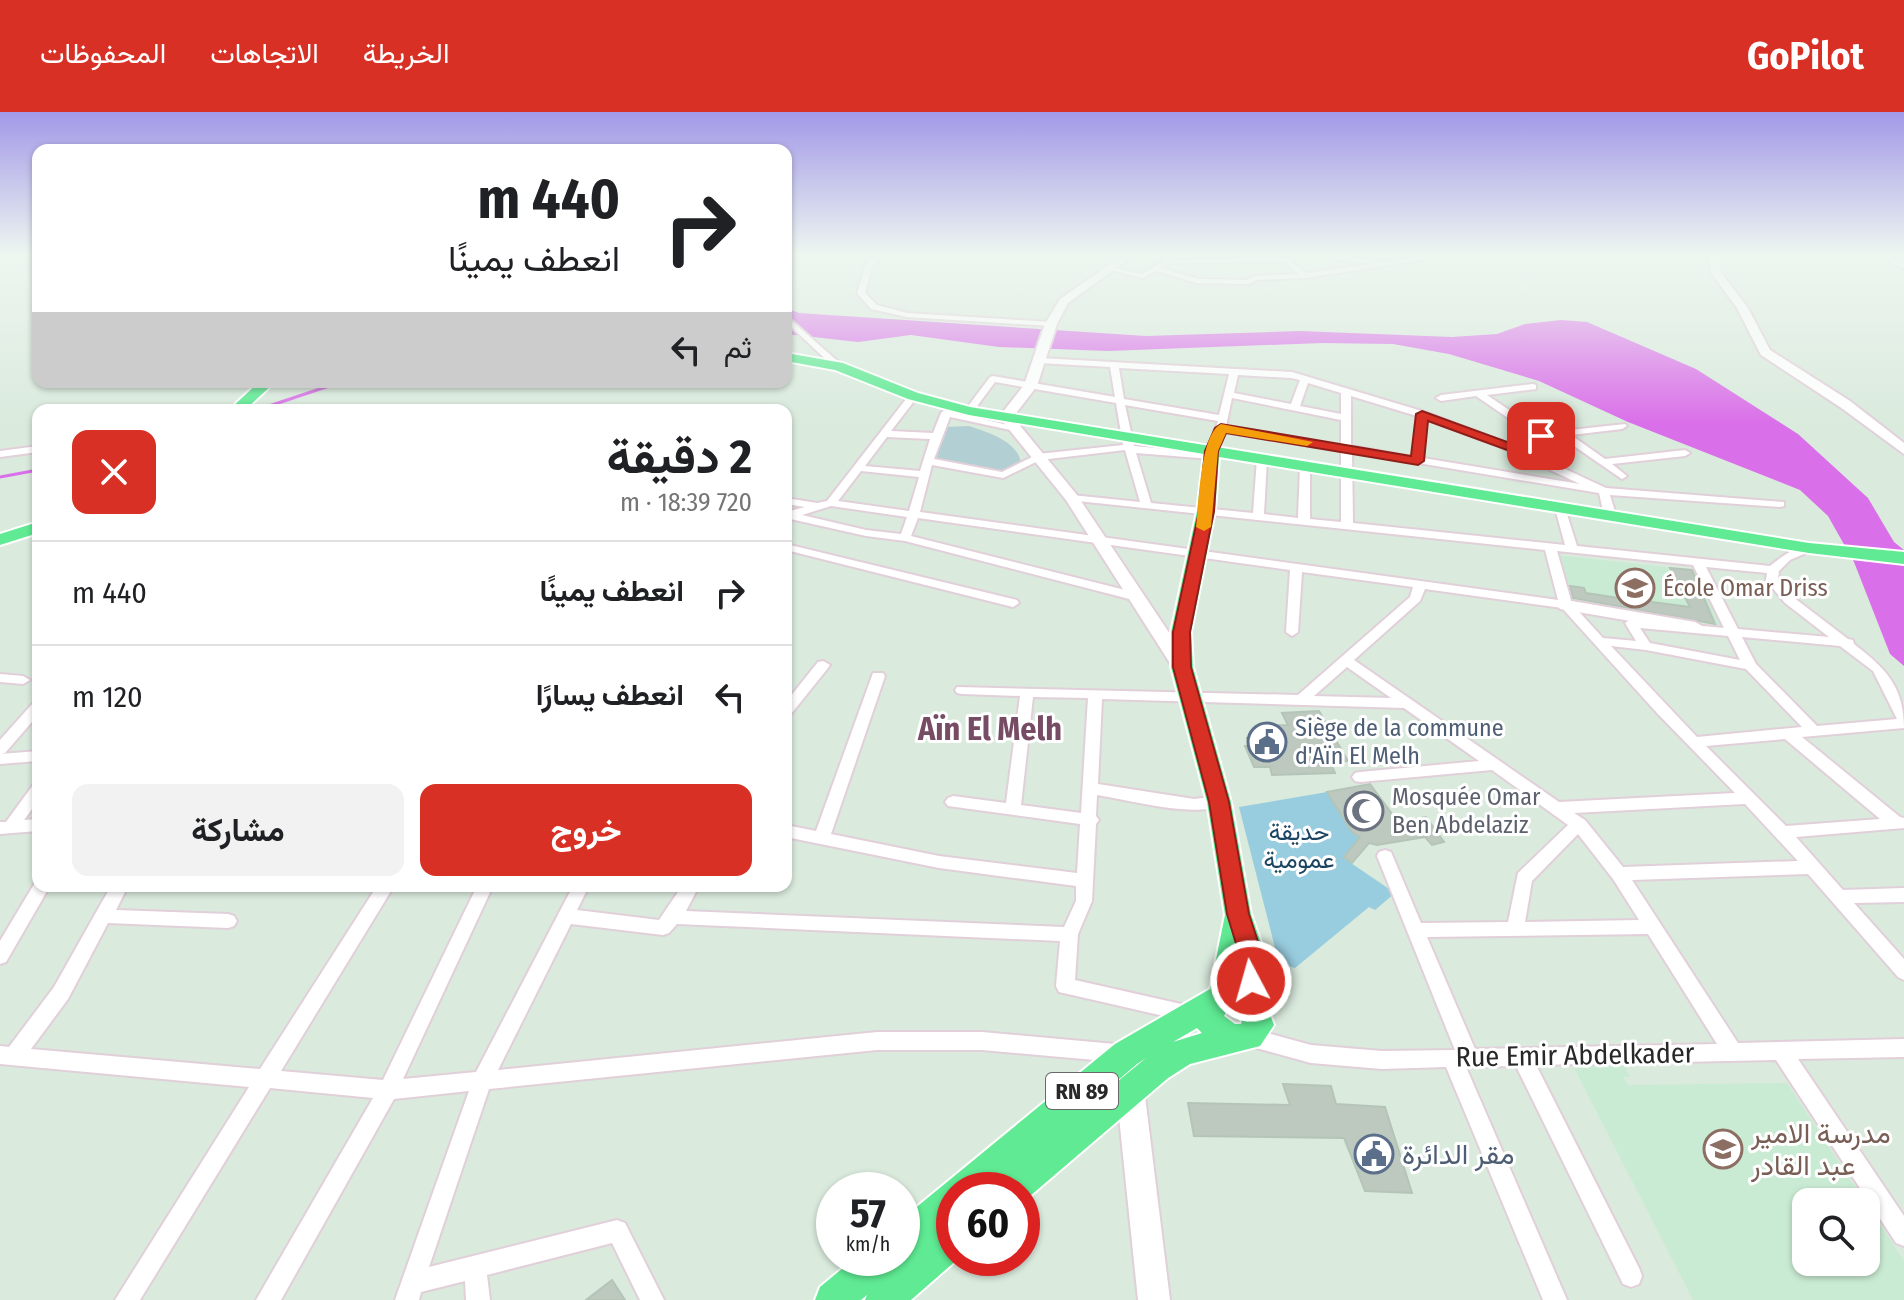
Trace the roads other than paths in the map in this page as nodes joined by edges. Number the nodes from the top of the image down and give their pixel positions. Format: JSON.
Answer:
{"nodes":[{"id":1,"x":892,"y":311,"type":"edge"},
{"id":2,"x":1058,"y":311,"type":"edge"},
{"id":3,"x":1744,"y":311,"type":"edge"},
{"id":4,"x":792,"y":324,"type":"edge"},
{"id":5,"x":1050,"y":325,"type":"junction"},
{"id":6,"x":792,"y":358,"type":"edge"},
{"id":7,"x":1042,"y":358,"type":"junction"},
{"id":8,"x":838,"y":366,"type":"junction"},
{"id":9,"x":1114,"y":366,"type":"junction"},
{"id":10,"x":1234,"y":371,"type":"junction"},
{"id":11,"x":1305,"y":378,"type":"junction"},
{"id":12,"x":1030,"y":386,"type":"junction"},
{"id":13,"x":1533,"y":387,"type":"dead end"},
{"id":14,"x":261,"y":388,"type":"edge"},
{"id":15,"x":1346,"y":390,"type":"junction"},
{"id":16,"x":1478,"y":393,"type":"junction"},
{"id":17,"x":1229,"y":395,"type":"junction"},
{"id":18,"x":913,"y":396,"type":"junction"},
{"id":19,"x":1441,"y":398,"type":"dead end"},
{"id":20,"x":1120,"y":401,"type":"junction"},
{"id":21,"x":243,"y":404,"type":"edge"},
{"id":22,"x":1295,"y":407,"type":"junction"},
{"id":23,"x":948,"y":410,"type":"junction"},
{"id":24,"x":969,"y":411,"type":"junction"},
{"id":25,"x":1422,"y":414,"type":"junction"},
{"id":26,"x":1347,"y":418,"type":"junction"},
{"id":27,"x":1011,"y":422,"type":"junction"},
{"id":28,"x":1222,"y":424,"type":"junction"},
{"id":29,"x":1622,"y":426,"type":"dead end"},
{"id":30,"x":1562,"y":433,"type":"junction"},
{"id":31,"x":883,"y":434,"type":"junction"},
{"id":32,"x":938,"y":436,"type":"junction"},
{"id":33,"x":1541,"y":436,"type":"junction"},
{"id":34,"x":1128,"y":444,"type":"junction"},
{"id":35,"x":1900,"y":445,"type":"edge"},
{"id":36,"x":1507,"y":446,"type":"junction"},
{"id":37,"x":1348,"y":449,"type":"junction"},
{"id":38,"x":32,"y":450,"type":"edge"},
{"id":39,"x":1212,"y":453,"type":"junction"},
{"id":40,"x":1685,"y":453,"type":"dead end"},
{"id":41,"x":0,"y":454,"type":"edge"},
{"id":42,"x":1038,"y":457,"type":"junction"},
{"id":43,"x":1262,"y":459,"type":"junction"},
{"id":44,"x":928,"y":461,"type":"junction"},
{"id":45,"x":1418,"y":461,"type":"junction"},
{"id":46,"x":1606,"y":462,"type":"junction"},
{"id":47,"x":1305,"y":466,"type":"junction"},
{"id":48,"x":857,"y":468,"type":"junction"},
{"id":49,"x":1348,"y":472,"type":"junction"},
{"id":50,"x":924,"y":474,"type":"junction"},
{"id":51,"x":1622,"y":476,"type":"dead end"},
{"id":52,"x":1604,"y":491,"type":"junction"},
{"id":53,"x":1072,"y":498,"type":"junction"},
{"id":54,"x":792,"y":501,"type":"edge"},
{"id":55,"x":827,"y":504,"type":"junction"},
{"id":56,"x":1146,"y":504,"type":"junction"},
{"id":57,"x":1780,"y":504,"type":"dead end"},
{"id":58,"x":1560,"y":508,"type":"junction"},
{"id":59,"x":1206,"y":511,"type":"junction"},
{"id":60,"x":916,"y":513,"type":"junction"},
{"id":61,"x":1610,"y":515,"type":"junction"},
{"id":62,"x":792,"y":516,"type":"edge"},
{"id":63,"x":1258,"y":517,"type":"junction"},
{"id":64,"x":792,"y":518,"type":"edge"},
{"id":65,"x":1304,"y":521,"type":"junction"},
{"id":66,"x":1347,"y":526,"type":"junction"},
{"id":67,"x":32,"y":529,"type":"edge"},
{"id":68,"x":905,"y":538,"type":"junction"},
{"id":69,"x":1098,"y":539,"type":"junction"},
{"id":70,"x":0,"y":540,"type":"edge"},
{"id":71,"x":792,"y":548,"type":"edge"},
{"id":72,"x":1550,"y":548,"type":"junction"},
{"id":73,"x":1814,"y":548,"type":"junction"},
{"id":74,"x":1572,"y":550,"type":"junction"},
{"id":75,"x":1199,"y":554,"type":"junction"},
{"id":76,"x":1904,"y":558,"type":"edge"},
{"id":77,"x":1698,"y":563,"type":"junction"},
{"id":78,"x":1296,"y":568,"type":"junction"},
{"id":79,"x":1773,"y":570,"type":"junction"},
{"id":80,"x":1420,"y":585,"type":"junction"},
{"id":81,"x":1137,"y":597,"type":"junction"},
{"id":82,"x":1013,"y":603,"type":"dead end"},
{"id":83,"x":1566,"y":605,"type":"junction"},
{"id":84,"x":1695,"y":627,"type":"junction"},
{"id":85,"x":1735,"y":631,"type":"junction"},
{"id":86,"x":1292,"y":632,"type":"dead end"},
{"id":87,"x":1598,"y":641,"type":"junction"},
{"id":88,"x":1848,"y":643,"type":"junction"},
{"id":89,"x":1646,"y":646,"type":"junction"},
{"id":90,"x":1346,"y":660,"type":"junction"},
{"id":91,"x":823,"y":665,"type":"dead end"},
{"id":92,"x":1750,"y":666,"type":"junction"},
{"id":93,"x":1182,"y":667,"type":"junction"},
{"id":94,"x":878,"y":676,"type":"dead end"},
{"id":95,"x":0,"y":678,"type":"edge"},
{"id":96,"x":23,"y":680,"type":"dead end"},
{"id":97,"x":962,"y":690,"type":"dead end"},
{"id":98,"x":1027,"y":692,"type":"junction"},
{"id":99,"x":1095,"y":694,"type":"junction"},
{"id":100,"x":1191,"y":696,"type":"junction"},
{"id":101,"x":1302,"y":699,"type":"junction"},
{"id":102,"x":1407,"y":703,"type":"junction"},
{"id":103,"x":792,"y":704,"type":"edge"},
{"id":104,"x":32,"y":713,"type":"edge"},
{"id":105,"x":1904,"y":721,"type":"edge"},
{"id":106,"x":1814,"y":731,"type":"junction"},
{"id":107,"x":1789,"y":734,"type":"junction"},
{"id":108,"x":1694,"y":742,"type":"junction"},
{"id":109,"x":0,"y":749,"type":"edge"},
{"id":110,"x":32,"y":756,"type":"edge"},
{"id":111,"x":0,"y":759,"type":"edge"},
{"id":112,"x":1495,"y":765,"type":"junction"},
{"id":113,"x":1360,"y":777,"type":"dead end"},
{"id":114,"x":1092,"y":789,"type":"junction"},
{"id":115,"x":32,"y":796,"type":"edge"},
{"id":116,"x":1749,"y":798,"type":"junction"},
{"id":117,"x":953,"y":802,"type":"dead end"},
{"id":118,"x":1219,"y":802,"type":"junction"},
{"id":119,"x":1556,"y":808,"type":"junction"},
{"id":120,"x":1013,"y":809,"type":"junction"},
{"id":121,"x":1091,"y":820,"type":"junction"},
{"id":122,"x":1900,"y":823,"type":"edge"},
{"id":123,"x":1579,"y":824,"type":"junction"},
{"id":124,"x":32,"y":825,"type":"edge"},
{"id":125,"x":6,"y":827,"type":"edge"},
{"id":126,"x":792,"y":832,"type":"edge"},
{"id":127,"x":1782,"y":832,"type":"junction"},
{"id":128,"x":822,"y":837,"type":"junction"},
{"id":129,"x":1385,"y":856,"type":"dead end"},
{"id":130,"x":1813,"y":867,"type":"junction"},
{"id":131,"x":1619,"y":874,"type":"junction"},
{"id":132,"x":1086,"y":881,"type":"junction"},
{"id":133,"x":38,"y":892,"type":"edge"},
{"id":134,"x":117,"y":892,"type":"edge"},
{"id":135,"x":382,"y":892,"type":"edge"},
{"id":136,"x":482,"y":892,"type":"edge"},
{"id":137,"x":578,"y":892,"type":"edge"},
{"id":138,"x":688,"y":892,"type":"edge"},
{"id":139,"x":1904,"y":895,"type":"edge"},
{"id":140,"x":1839,"y":897,"type":"junction"},
{"id":141,"x":104,"y":916,"type":"junction"},
{"id":142,"x":566,"y":916,"type":"junction"},
{"id":143,"x":673,"y":917,"type":"junction"},
{"id":144,"x":228,"y":921,"type":"dead end"},
{"id":145,"x":1651,"y":927,"type":"junction"},
{"id":146,"x":1416,"y":930,"type":"junction"},
{"id":147,"x":1515,"y":930,"type":"junction"},
{"id":148,"x":1069,"y":934,"type":"junction"},
{"id":149,"x":0,"y":957,"type":"edge"},
{"id":150,"x":1902,"y":966,"type":"edge"},
{"id":151,"x":1219,"y":1005,"type":"junction"},
{"id":152,"x":1239,"y":1037,"type":"junction"},
{"id":153,"x":1904,"y":1048,"type":"edge"},
{"id":154,"x":1781,"y":1051,"type":"junction"},
{"id":155,"x":1733,"y":1052,"type":"junction"},
{"id":156,"x":1126,"y":1054,"type":"junction"},
{"id":157,"x":7,"y":1055,"type":"edge"},
{"id":158,"x":1522,"y":1057,"type":"junction"},
{"id":159,"x":1461,"y":1058,"type":"junction"},
{"id":160,"x":266,"y":1078,"type":"junction"},
{"id":161,"x":482,"y":1081,"type":"junction"},
{"id":162,"x":1130,"y":1088,"type":"junction"},
{"id":163,"x":388,"y":1090,"type":"junction"},
{"id":164,"x":985,"y":1172,"type":"edge"},
{"id":165,"x":1032,"y":1172,"type":"edge"},
{"id":166,"x":936,"y":1213,"type":"edge"},
{"id":167,"x":920,"y":1227,"type":"edge"},
{"id":168,"x":1904,"y":1235,"type":"edge"},
{"id":169,"x":936,"y":1254,"type":"edge"},
{"id":170,"x":475,"y":1267,"type":"junction"},
{"id":171,"x":862,"y":1276,"type":"edge"},
{"id":172,"x":1631,"y":1276,"type":"dead end"},
{"id":173,"x":410,"y":1291,"type":"edge"},
{"id":174,"x":1159,"y":1299,"type":"edge"},
{"id":175,"x":127,"y":1300,"type":"edge"},
{"id":176,"x":268,"y":1300,"type":"edge"},
{"id":177,"x":478,"y":1300,"type":"edge"},
{"id":178,"x":652,"y":1300,"type":"edge"},
{"id":179,"x":833,"y":1300,"type":"edge"},
{"id":180,"x":883,"y":1300,"type":"edge"},
{"id":181,"x":1555,"y":1300,"type":"edge"}],
"edges":[{"from":1,"to":5,"type":"street"},
{"from":2,"to":5,"type":"street"},
{"from":3,"to":35,"type":"street"},
{"from":4,"to":8,"type":"street"},
{"from":5,"to":7,"type":"street"},
{"from":6,"to":8,"type":"main road"},
{"from":7,"to":9,"type":"street"},
{"from":7,"to":12,"type":"street"},
{"from":8,"to":18,"type":"main road"},
{"from":9,"to":10,"type":"street"},
{"from":9,"to":20,"type":"street"},
{"from":10,"to":11,"type":"street"},
{"from":10,"to":17,"type":"street"},
{"from":11,"to":15,"type":"street"},
{"from":11,"to":22,"type":"street"},
{"from":12,"to":20,"type":"street"},
{"from":12,"to":24,"type":"street"},
{"from":12,"to":27,"type":"street"},
{"from":13,"to":16,"type":"street"},
{"from":14,"to":21,"type":"main road"},
{"from":15,"to":25,"type":"street"},
{"from":15,"to":26,"type":"street"},
{"from":16,"to":19,"type":"street"},
{"from":16,"to":33,"type":"street"},
{"from":17,"to":22,"type":"street"},
{"from":17,"to":28,"type":"street"},
{"from":18,"to":23,"type":"main road"},
{"from":18,"to":31,"type":"street"},
{"from":20,"to":28,"type":"street"},
{"from":20,"to":34,"type":"street"},
{"from":22,"to":26,"type":"street"},
{"from":23,"to":24,"type":"main road"},
{"from":23,"to":27,"type":"street"},
{"from":23,"to":32,"type":"street"},
{"from":24,"to":27,"type":"main road"},
{"from":25,"to":36,"type":"street"},
{"from":25,"to":45,"type":"street"},
{"from":26,"to":37,"type":"street"},
{"from":27,"to":34,"type":"main road"},
{"from":27,"to":42,"type":"street"},
{"from":28,"to":37,"type":"street"},
{"from":28,"to":39,"type":"street"},
{"from":29,"to":30,"type":"street"},
{"from":30,"to":33,"type":"street"},
{"from":30,"to":46,"type":"street"},
{"from":31,"to":32,"type":"street"},
{"from":31,"to":48,"type":"street"},
{"from":32,"to":44,"type":"street"},
{"from":33,"to":36,"type":"street"},
{"from":34,"to":39,"type":"main road"},
{"from":34,"to":42,"type":"street"},
{"from":34,"to":56,"type":"street"},
{"from":36,"to":52,"type":"street"},
{"from":37,"to":45,"type":"street"},
{"from":37,"to":49,"type":"street"},
{"from":38,"to":41,"type":"street"},
{"from":39,"to":43,"type":"main road"},
{"from":39,"to":59,"type":"main road"},
{"from":40,"to":46,"type":"street"},
{"from":42,"to":44,"type":"street"},
{"from":42,"to":53,"type":"street"},
{"from":43,"to":47,"type":"main road"},
{"from":43,"to":63,"type":"street"},
{"from":44,"to":50,"type":"street"},
{"from":45,"to":52,"type":"street"},
{"from":46,"to":51,"type":"street"},
{"from":47,"to":49,"type":"main road"},
{"from":47,"to":65,"type":"street"},
{"from":48,"to":50,"type":"street"},
{"from":48,"to":55,"type":"street"},
{"from":49,"to":58,"type":"main road"},
{"from":49,"to":66,"type":"street"},
{"from":50,"to":60,"type":"street"},
{"from":52,"to":57,"type":"street"},
{"from":52,"to":61,"type":"street"},
{"from":53,"to":56,"type":"street"},
{"from":53,"to":69,"type":"street"},
{"from":54,"to":55,"type":"street"},
{"from":55,"to":60,"type":"street"},
{"from":55,"to":62,"type":"street"},
{"from":56,"to":59,"type":"street"},
{"from":58,"to":61,"type":"main road"},
{"from":58,"to":74,"type":"street"},
{"from":59,"to":63,"type":"street"},
{"from":59,"to":75,"type":"main road"},
{"from":60,"to":68,"type":"street"},
{"from":60,"to":69,"type":"street"},
{"from":61,"to":73,"type":"main road"},
{"from":63,"to":65,"type":"street"},
{"from":64,"to":68,"type":"street"},
{"from":65,"to":66,"type":"street"},
{"from":66,"to":72,"type":"street"},
{"from":67,"to":70,"type":"main road"},
{"from":68,"to":81,"type":"street"},
{"from":69,"to":75,"type":"street"},
{"from":69,"to":81,"type":"street"},
{"from":71,"to":82,"type":"street"},
{"from":72,"to":74,"type":"street"},
{"from":72,"to":83,"type":"street"},
{"from":73,"to":76,"type":"main road"},
{"from":73,"to":79,"type":"street"},
{"from":74,"to":77,"type":"street"},
{"from":75,"to":78,"type":"street"},
{"from":75,"to":93,"type":"main road"},
{"from":77,"to":79,"type":"street"},
{"from":77,"to":85,"type":"street"},
{"from":78,"to":80,"type":"street"},
{"from":78,"to":86,"type":"street"},
{"from":79,"to":88,"type":"street"},
{"from":80,"to":83,"type":"street"},
{"from":80,"to":90,"type":"street"},
{"from":81,"to":93,"type":"street"},
{"from":83,"to":84,"type":"street"},
{"from":83,"to":87,"type":"street"},
{"from":84,"to":85,"type":"street"},
{"from":84,"to":89,"type":"street"},
{"from":85,"to":88,"type":"street"},
{"from":85,"to":92,"type":"street"},
{"from":87,"to":89,"type":"street"},
{"from":87,"to":108,"type":"street"},
{"from":88,"to":105,"type":"street"},
{"from":89,"to":92,"type":"street"},
{"from":90,"to":101,"type":"street"},
{"from":90,"to":102,"type":"street"},
{"from":91,"to":103,"type":"street"},
{"from":92,"to":106,"type":"street"},
{"from":93,"to":100,"type":"main road"},
{"from":94,"to":128,"type":"street"},
{"from":95,"to":96,"type":"street"},
{"from":97,"to":98,"type":"street"},
{"from":98,"to":99,"type":"street"},
{"from":98,"to":120,"type":"street"},
{"from":99,"to":100,"type":"street"},
{"from":99,"to":114,"type":"street"},
{"from":100,"to":101,"type":"street"},
{"from":100,"to":118,"type":"main road"},
{"from":101,"to":102,"type":"street"},
{"from":102,"to":112,"type":"street"},
{"from":104,"to":109,"type":"street"},
{"from":105,"to":106,"type":"street"},
{"from":106,"to":107,"type":"street"},
{"from":107,"to":108,"type":"street"},
{"from":107,"to":122,"type":"street"},
{"from":108,"to":116,"type":"street"},
{"from":110,"to":111,"type":"street"},
{"from":112,"to":113,"type":"street"},
{"from":112,"to":119,"type":"street"},
{"from":114,"to":118,"type":"street"},
{"from":114,"to":121,"type":"street"},
{"from":115,"to":125,"type":"street"},
{"from":116,"to":119,"type":"street"},
{"from":116,"to":127,"type":"street"},
{"from":117,"to":120,"type":"street"},
{"from":118,"to":151,"type":"main road"},
{"from":119,"to":123,"type":"street"},
{"from":120,"to":121,"type":"street"},
{"from":121,"to":132,"type":"street"},
{"from":122,"to":127,"type":"street"},
{"from":123,"to":131,"type":"street"},
{"from":123,"to":147,"type":"street"},
{"from":124,"to":125,"type":"street"},
{"from":126,"to":128,"type":"street"},
{"from":127,"to":130,"type":"street"},
{"from":128,"to":132,"type":"street"},
{"from":129,"to":146,"type":"street"},
{"from":130,"to":131,"type":"street"},
{"from":130,"to":140,"type":"street"},
{"from":131,"to":145,"type":"street"},
{"from":132,"to":148,"type":"street"},
{"from":133,"to":149,"type":"street"},
{"from":134,"to":141,"type":"street"},
{"from":135,"to":160,"type":"street"},
{"from":136,"to":163,"type":"street"},
{"from":137,"to":142,"type":"street"},
{"from":138,"to":143,"type":"street"},
{"from":139,"to":140,"type":"street"},
{"from":140,"to":150,"type":"street"},
{"from":141,"to":144,"type":"street"},
{"from":141,"to":157,"type":"street"},
{"from":142,"to":143,"type":"street"},
{"from":142,"to":161,"type":"street"},
{"from":143,"to":148,"type":"street"},
{"from":145,"to":147,"type":"street"},
{"from":145,"to":155,"type":"street"},
{"from":146,"to":147,"type":"street"},
{"from":146,"to":159,"type":"street"},
{"from":148,"to":151,"type":"street"},
{"from":151,"to":152,"type":"main road"},
{"from":151,"to":152,"type":"main road"},
{"from":151,"to":156,"type":"main road","number":"RN 89"},
{"from":152,"to":159,"type":"street","name":"Rue Emir Abdelkader"},
{"from":152,"to":162,"type":"main road","number":"RN 89"},
{"from":153,"to":154,"type":"street","name":"Rue Emir Abdelkader"},
{"from":154,"to":155,"type":"street","name":"Rue Emir Abdelkader"},
{"from":154,"to":168,"type":"street"},
{"from":155,"to":158,"type":"street","name":"Rue Emir Abdelkader"},
{"from":156,"to":161,"type":"street"},
{"from":156,"to":162,"type":"street"},
{"from":156,"to":164,"type":"main road","number":"RN 89"},
{"from":157,"to":160,"type":"street"},
{"from":158,"to":159,"type":"street","name":"Rue Emir Abdelkader"},
{"from":158,"to":172,"type":"street"},
{"from":159,"to":181,"type":"street"},
{"from":160,"to":163,"type":"street"},
{"from":160,"to":175,"type":"street"},
{"from":161,"to":163,"type":"street"},
{"from":161,"to":173,"type":"street"},
{"from":162,"to":165,"type":"main road","number":"RN 89"},
{"from":162,"to":174,"type":"street"},
{"from":163,"to":176,"type":"street"},
{"from":166,"to":167,"type":"main road"},
{"from":169,"to":180,"type":"main road"},
{"from":170,"to":173,"type":"street"},
{"from":170,"to":177,"type":"street"},
{"from":170,"to":178,"type":"street"},
{"from":171,"to":179,"type":"main road"}]}
